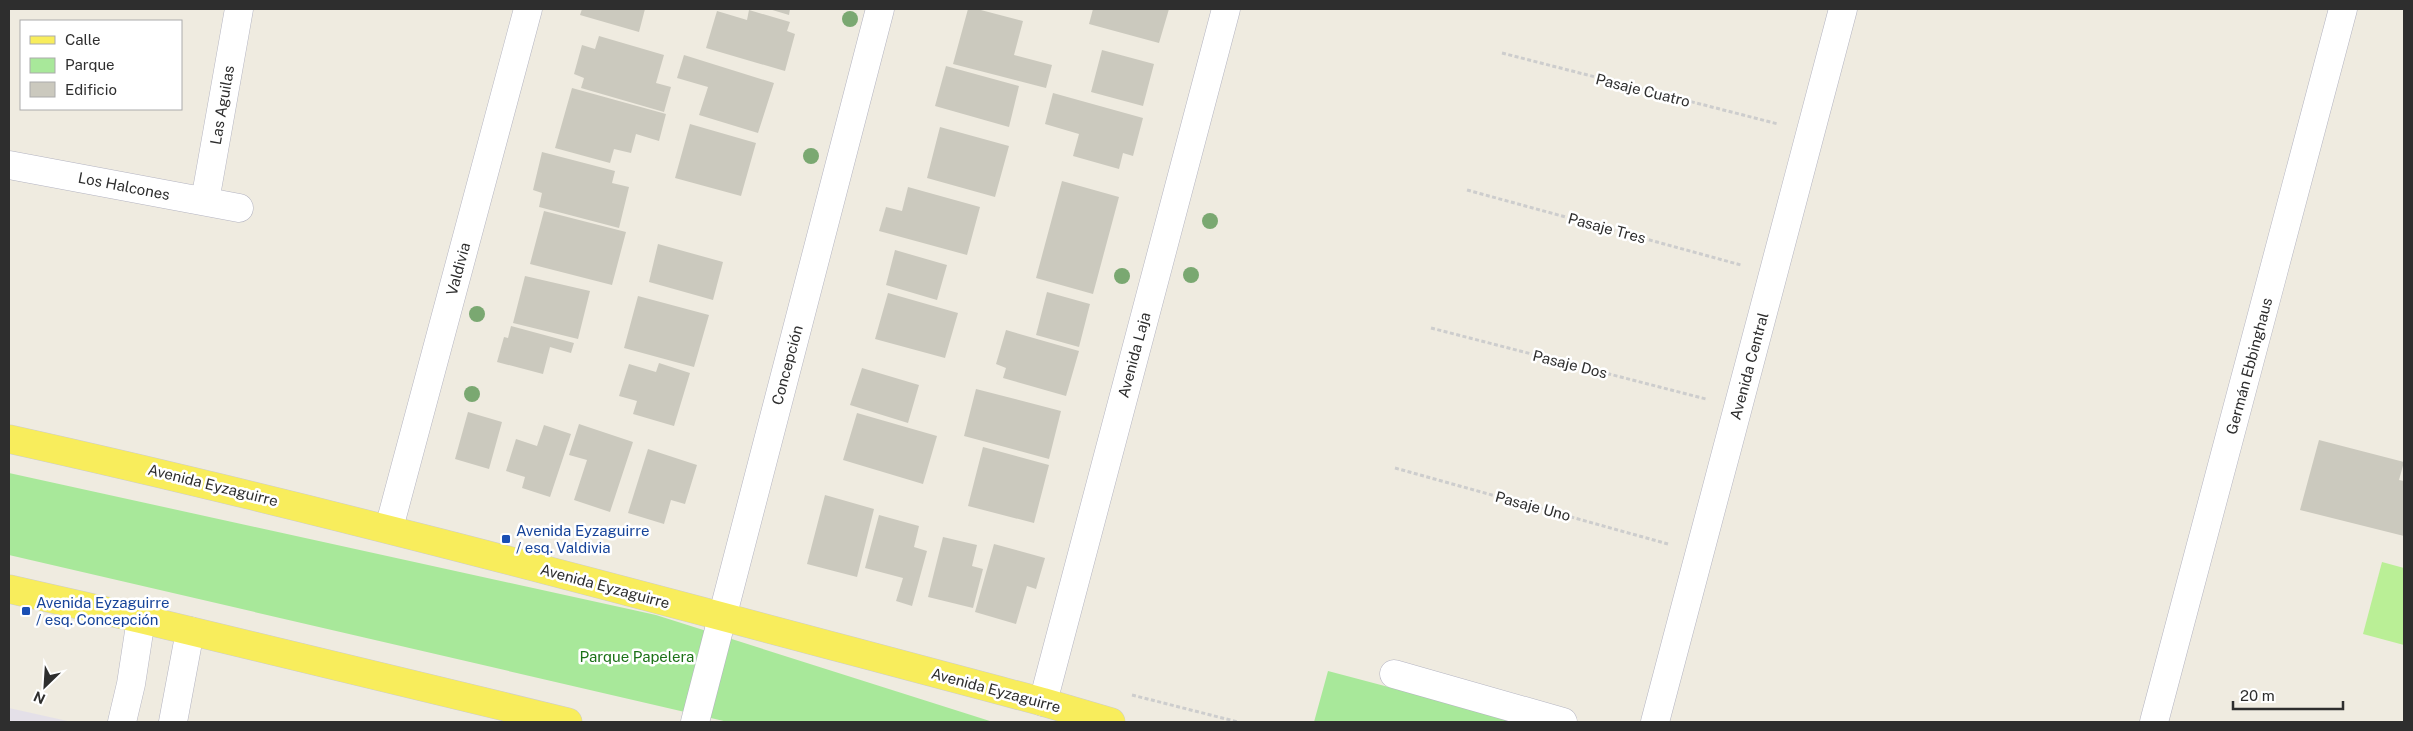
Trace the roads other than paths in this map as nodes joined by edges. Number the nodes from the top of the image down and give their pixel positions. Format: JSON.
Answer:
{"nodes":[{"id":1,"x":239,"y":9,"type":"edge"},
{"id":2,"x":528,"y":9,"type":"edge"},
{"id":3,"x":880,"y":9,"type":"edge"},
{"id":4,"x":1226,"y":9,"type":"edge"},
{"id":5,"x":1843,"y":9,"type":"edge"},
{"id":6,"x":2343,"y":9,"type":"edge"},
{"id":7,"x":9,"y":165,"type":"edge"},
{"id":8,"x":205,"y":201,"type":"junction"},
{"id":9,"x":239,"y":208,"type":"dead end"},
{"id":10,"x":9,"y":439,"type":"edge"},
{"id":11,"x":389,"y":528,"type":"junction"},
{"id":12,"x":9,"y":590,"type":"edge"},
{"id":13,"x":722,"y":617,"type":"junction"},
{"id":14,"x":141,"y":619,"type":"junction"},
{"id":15,"x":190,"y":631,"type":"junction"},
{"id":16,"x":1394,"y":674,"type":"dead end"},
{"id":17,"x":1043,"y":702,"type":"junction"},
{"id":18,"x":122,"y":722,"type":"edge"},
{"id":19,"x":173,"y":722,"type":"edge"},
{"id":20,"x":568,"y":722,"type":"edge"},
{"id":21,"x":695,"y":722,"type":"edge"},
{"id":22,"x":1111,"y":722,"type":"edge"},
{"id":23,"x":1563,"y":722,"type":"edge"},
{"id":24,"x":1655,"y":722,"type":"edge"},
{"id":25,"x":2154,"y":722,"type":"edge"}],
"edges":[{"from":1,"to":8,"type":"street","name":"Las Aguilas"},
{"from":2,"to":11,"type":"street","name":"Valdivia"},
{"from":3,"to":13,"type":"street","name":"Concepción"},
{"from":4,"to":17,"type":"street","name":"Avenida Laja"},
{"from":5,"to":24,"type":"street","name":"Avenida Central"},
{"from":6,"to":25,"type":"street","name":"Germán Ebbinghaus"},
{"from":7,"to":8,"type":"street","name":"Los Halcones"},
{"from":8,"to":9,"type":"street","name":"Los Halcones"},
{"from":10,"to":11,"type":"main road","name":"Avenida Eyzaguirre"},
{"from":11,"to":13,"type":"main road","name":"Avenida Eyzaguirre"},
{"from":12,"to":14,"type":"main road"},
{"from":13,"to":17,"type":"main road","name":"Avenida Eyzaguirre"},
{"from":13,"to":21,"type":"street","name":"Concepción"},
{"from":14,"to":15,"type":"main road"},
{"from":14,"to":18,"type":"street"},
{"from":15,"to":19,"type":"street"},
{"from":15,"to":20,"type":"main road"},
{"from":16,"to":23,"type":"street"},
{"from":17,"to":22,"type":"main road","name":"Avenida Eyzaguirre"}]}
